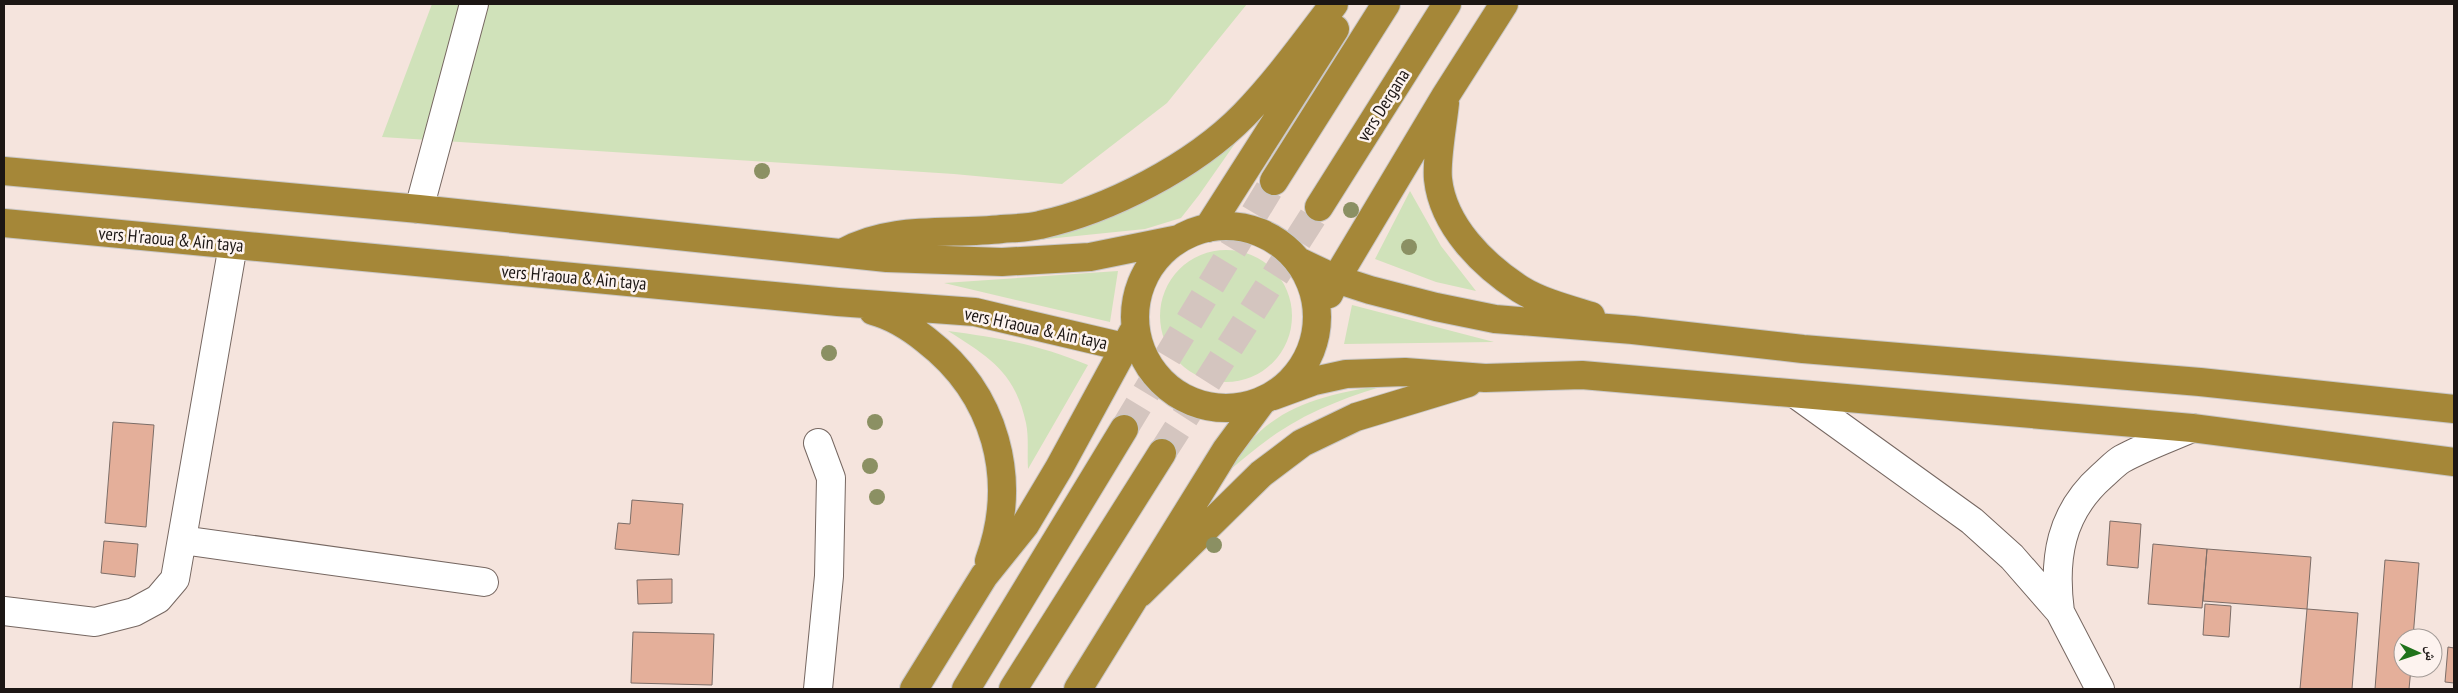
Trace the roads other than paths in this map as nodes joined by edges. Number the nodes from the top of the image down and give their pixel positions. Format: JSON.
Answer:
{"nodes":[{"id":1,"x":474,"y":4,"type":"edge"},
{"id":2,"x":1334,"y":4,"type":"edge"},
{"id":3,"x":1350,"y":4,"type":"edge"},
{"id":4,"x":1386,"y":4,"type":"edge"},
{"id":5,"x":1447,"y":4,"type":"edge"},
{"id":6,"x":1504,"y":4,"type":"edge"},
{"id":7,"x":1446,"y":95,"type":"junction"},
{"id":8,"x":4,"y":171,"type":"edge"},
{"id":9,"x":1274,"y":182,"type":"tunnel mouth"},
{"id":10,"x":1319,"y":207,"type":"tunnel mouth"},
{"id":11,"x":419,"y":209,"type":"junction"},
{"id":12,"x":4,"y":223,"type":"edge"},
{"id":13,"x":1208,"y":228,"type":"junction"},
{"id":14,"x":1179,"y":239,"type":"junction"},
{"id":15,"x":233,"y":245,"type":"junction"},
{"id":16,"x":844,"y":252,"type":"junction"},
{"id":17,"x":1298,"y":261,"type":"junction"},
{"id":18,"x":1336,"y":279,"type":"junction"},
{"id":19,"x":838,"y":302,"type":"junction"},
{"id":20,"x":1317,"y":321,"type":"junction"},
{"id":21,"x":1633,"y":330,"type":"junction"},
{"id":22,"x":1134,"y":342,"type":"junction"},
{"id":23,"x":1485,"y":378,"type":"junction"},
{"id":24,"x":1797,"y":395,"type":"junction"},
{"id":25,"x":1268,"y":398,"type":"junction"},
{"id":26,"x":2454,"y":409,"type":"edge"},
{"id":27,"x":2192,"y":428,"type":"junction"},
{"id":28,"x":1124,"y":430,"type":"tunnel mouth"},
{"id":29,"x":818,"y":443,"type":"dead end"},
{"id":30,"x":1162,"y":453,"type":"tunnel mouth"},
{"id":31,"x":2454,"y":462,"type":"edge"},
{"id":32,"x":182,"y":540,"type":"junction"},
{"id":33,"x":984,"y":576,"type":"junction"},
{"id":34,"x":484,"y":582,"type":"dead end"},
{"id":35,"x":1140,"y":592,"type":"junction"},
{"id":36,"x":4,"y":611,"type":"edge"},
{"id":37,"x":2060,"y":612,"type":"junction"},
{"id":38,"x":818,"y":689,"type":"edge"},
{"id":39,"x":914,"y":689,"type":"edge"},
{"id":40,"x":966,"y":689,"type":"edge"},
{"id":41,"x":1013,"y":689,"type":"edge"},
{"id":42,"x":1078,"y":689,"type":"edge"},
{"id":43,"x":2100,"y":689,"type":"edge"}],
"edges":[{"from":1,"to":11,"type":"street"},
{"from":2,"to":16,"type":"highway"},
{"from":3,"to":13,"type":"highway"},
{"from":4,"to":9,"type":"highway"},
{"from":5,"to":10,"type":"highway","name":"vers Dergana"},
{"from":6,"to":7,"type":"highway"},
{"from":7,"to":18,"type":"highway"},
{"from":7,"to":21,"type":"highway"},
{"from":8,"to":11,"type":"highway"},
{"from":11,"to":16,"type":"highway"},
{"from":12,"to":15,"type":"highway","name":"vers H'raoua & Ain taya"},
{"from":13,"to":14,"type":"highway"},
{"from":13,"to":17,"type":"highway"},
{"from":14,"to":16,"type":"highway"},
{"from":14,"to":22,"type":"highway"},
{"from":15,"to":19,"type":"highway","name":"vers H'raoua & Ain taya"},
{"from":15,"to":32,"type":"street"},
{"from":17,"to":18,"type":"highway"},
{"from":17,"to":20,"type":"highway"},
{"from":18,"to":20,"type":"highway"},
{"from":18,"to":21,"type":"highway"},
{"from":19,"to":22,"type":"highway","name":"vers H'raoua & Ain taya"},
{"from":19,"to":33,"type":"highway"},
{"from":20,"to":25,"type":"highway"},
{"from":21,"to":26,"type":"highway"},
{"from":22,"to":25,"type":"highway"},
{"from":22,"to":33,"type":"highway"},
{"from":23,"to":24,"type":"highway"},
{"from":23,"to":25,"type":"highway"},
{"from":23,"to":35,"type":"highway"},
{"from":24,"to":27,"type":"highway"},
{"from":24,"to":37,"type":"street"},
{"from":25,"to":35,"type":"highway"},
{"from":27,"to":31,"type":"highway"},
{"from":27,"to":37,"type":"street"},
{"from":28,"to":40,"type":"highway"},
{"from":29,"to":38,"type":"street"},
{"from":30,"to":41,"type":"highway"},
{"from":32,"to":34,"type":"street"},
{"from":32,"to":36,"type":"street"},
{"from":33,"to":39,"type":"highway"},
{"from":35,"to":42,"type":"highway"},
{"from":37,"to":43,"type":"street"}]}
